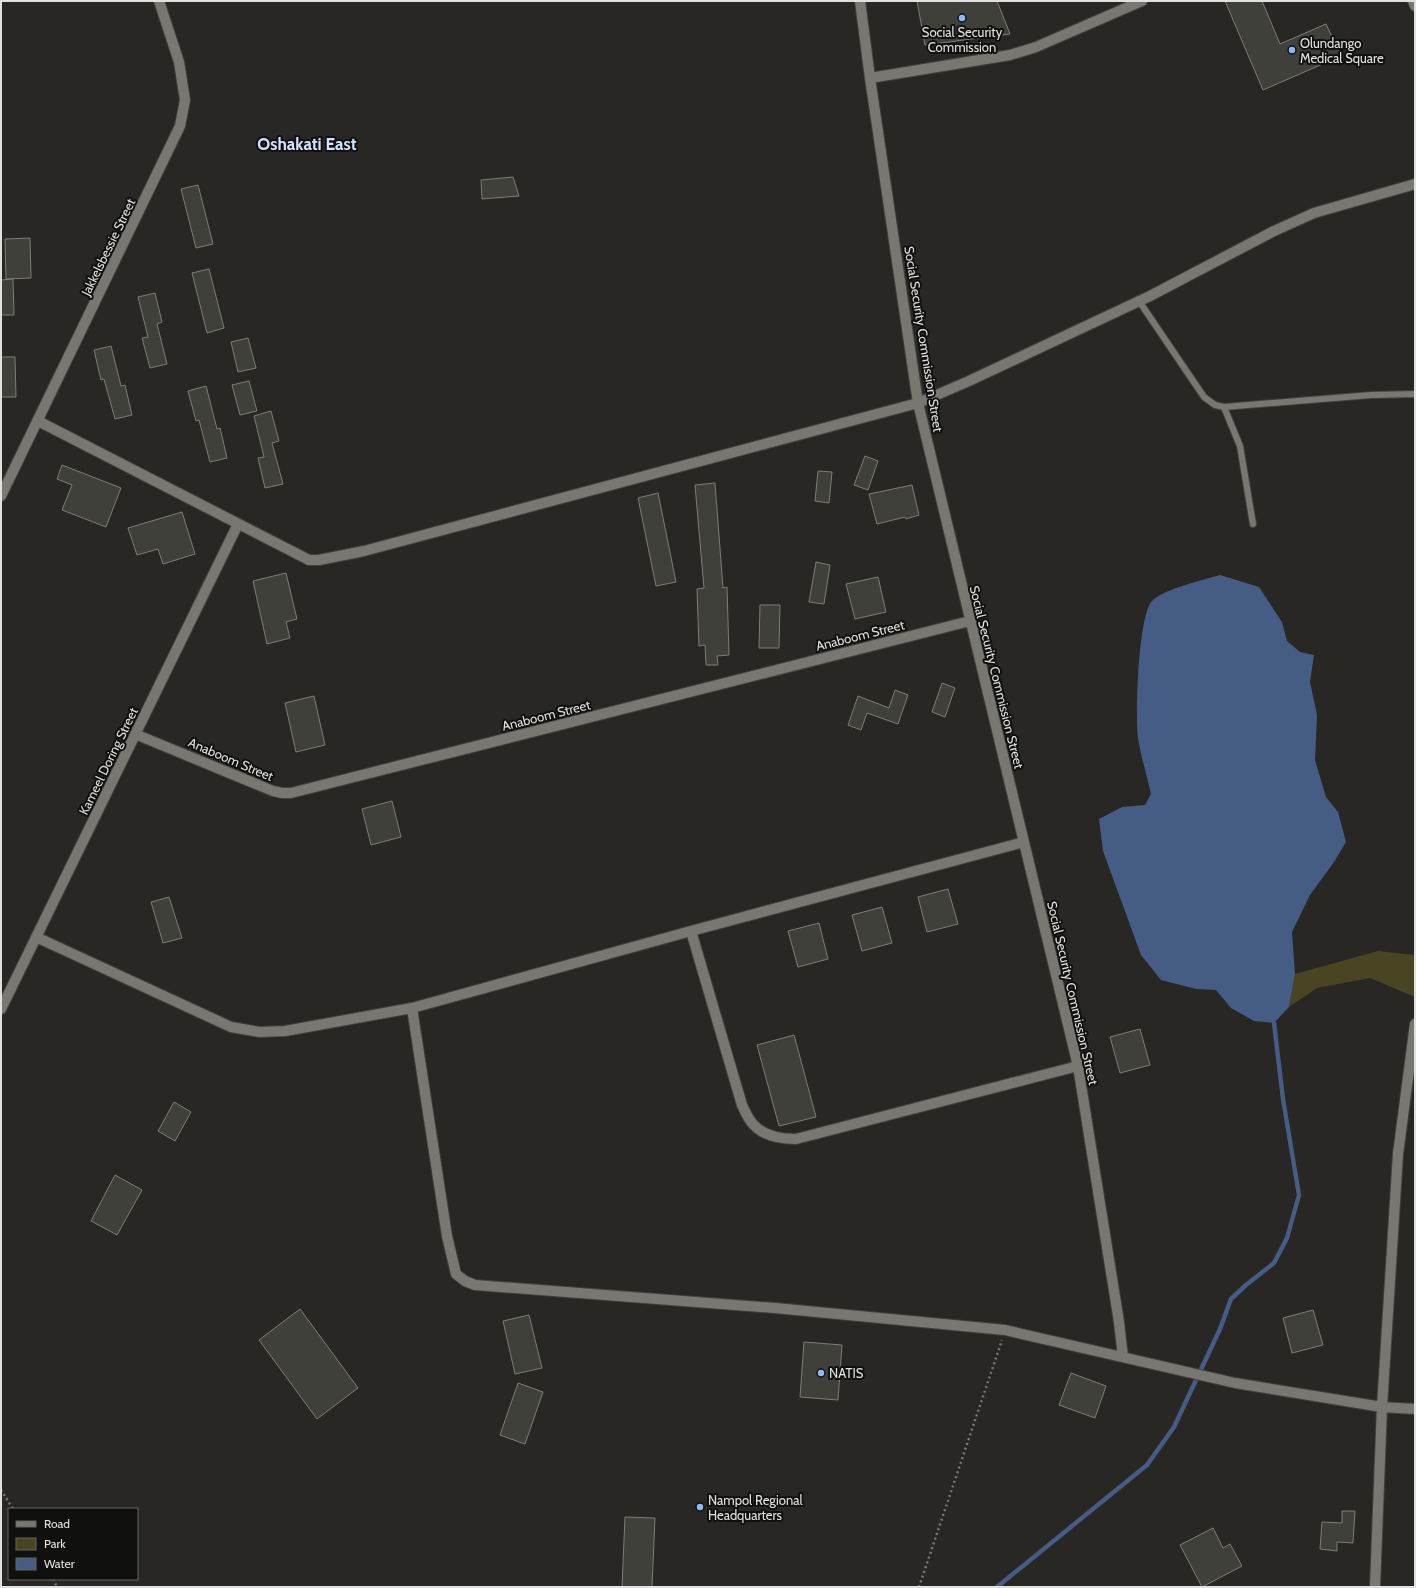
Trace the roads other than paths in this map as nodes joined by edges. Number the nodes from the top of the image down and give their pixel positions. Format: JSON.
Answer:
{"nodes":[{"id":1,"x":159,"y":1,"type":"edge"},
{"id":2,"x":860,"y":1,"type":"edge"},
{"id":3,"x":1142,"y":1,"type":"edge"},
{"id":4,"x":1413,"y":1,"type":"edge"},
{"id":5,"x":1415,"y":6,"type":"edge"},
{"id":6,"x":870,"y":78,"type":"junction"},
{"id":7,"x":1415,"y":184,"type":"edge"},
{"id":8,"x":1139,"y":301,"type":"junction"},
{"id":9,"x":1415,"y":394,"type":"edge"},
{"id":10,"x":918,"y":403,"type":"junction"},
{"id":11,"x":1224,"y":407,"type":"junction"},
{"id":12,"x":38,"y":421,"type":"junction"},
{"id":13,"x":1,"y":496,"type":"edge"},
{"id":14,"x":238,"y":524,"type":"junction"},
{"id":15,"x":1253,"y":524,"type":"dead end"},
{"id":16,"x":970,"y":621,"type":"junction"},
{"id":17,"x":136,"y":734,"type":"junction"},
{"id":18,"x":1024,"y":842,"type":"junction"},
{"id":19,"x":691,"y":930,"type":"junction"},
{"id":20,"x":36,"y":937,"type":"junction"},
{"id":21,"x":412,"y":1008,"type":"junction"},
{"id":22,"x":1,"y":1009,"type":"edge"},
{"id":23,"x":1415,"y":1024,"type":"edge"},
{"id":24,"x":1078,"y":1066,"type":"junction"},
{"id":25,"x":1123,"y":1358,"type":"junction"},
{"id":26,"x":1382,"y":1407,"type":"junction"},
{"id":27,"x":1415,"y":1409,"type":"edge"},
{"id":28,"x":1375,"y":1587,"type":"edge"}],
"edges":[{"from":1,"to":12,"type":"street","name":"Jakkelsbessie Street"},
{"from":2,"to":6,"type":"street","name":"Social Security Commission Street"},
{"from":3,"to":6,"type":"street"},
{"from":4,"to":5,"type":"street"},
{"from":6,"to":10,"type":"street","name":"Social Security Commission Street"},
{"from":7,"to":8,"type":"street"},
{"from":8,"to":10,"type":"street"},
{"from":8,"to":11,"type":"lane"},
{"from":9,"to":11,"type":"lane"},
{"from":10,"to":14,"type":"street"},
{"from":10,"to":16,"type":"street","name":"Social Security Commission Street"},
{"from":11,"to":15,"type":"lane"},
{"from":12,"to":13,"type":"street","name":"Jakkelsbessie Street"},
{"from":12,"to":14,"type":"street"},
{"from":14,"to":17,"type":"street","name":"Kameel Doring Street"},
{"from":16,"to":17,"type":"street","name":"Anaboom Street"},
{"from":16,"to":18,"type":"street","name":"Social Security Commission Street"},
{"from":17,"to":20,"type":"street","name":"Kameel Doring Street"},
{"from":18,"to":19,"type":"street"},
{"from":18,"to":24,"type":"street","name":"Social Security Commission Street"},
{"from":19,"to":21,"type":"street"},
{"from":19,"to":24,"type":"street"},
{"from":20,"to":21,"type":"street"},
{"from":20,"to":22,"type":"street","name":"Kameel Doring Street"},
{"from":21,"to":25,"type":"street"},
{"from":23,"to":26,"type":"street"},
{"from":24,"to":25,"type":"street","name":"Social Security Commission Street"},
{"from":25,"to":26,"type":"street"},
{"from":26,"to":27,"type":"street"},
{"from":26,"to":28,"type":"street"}]}
